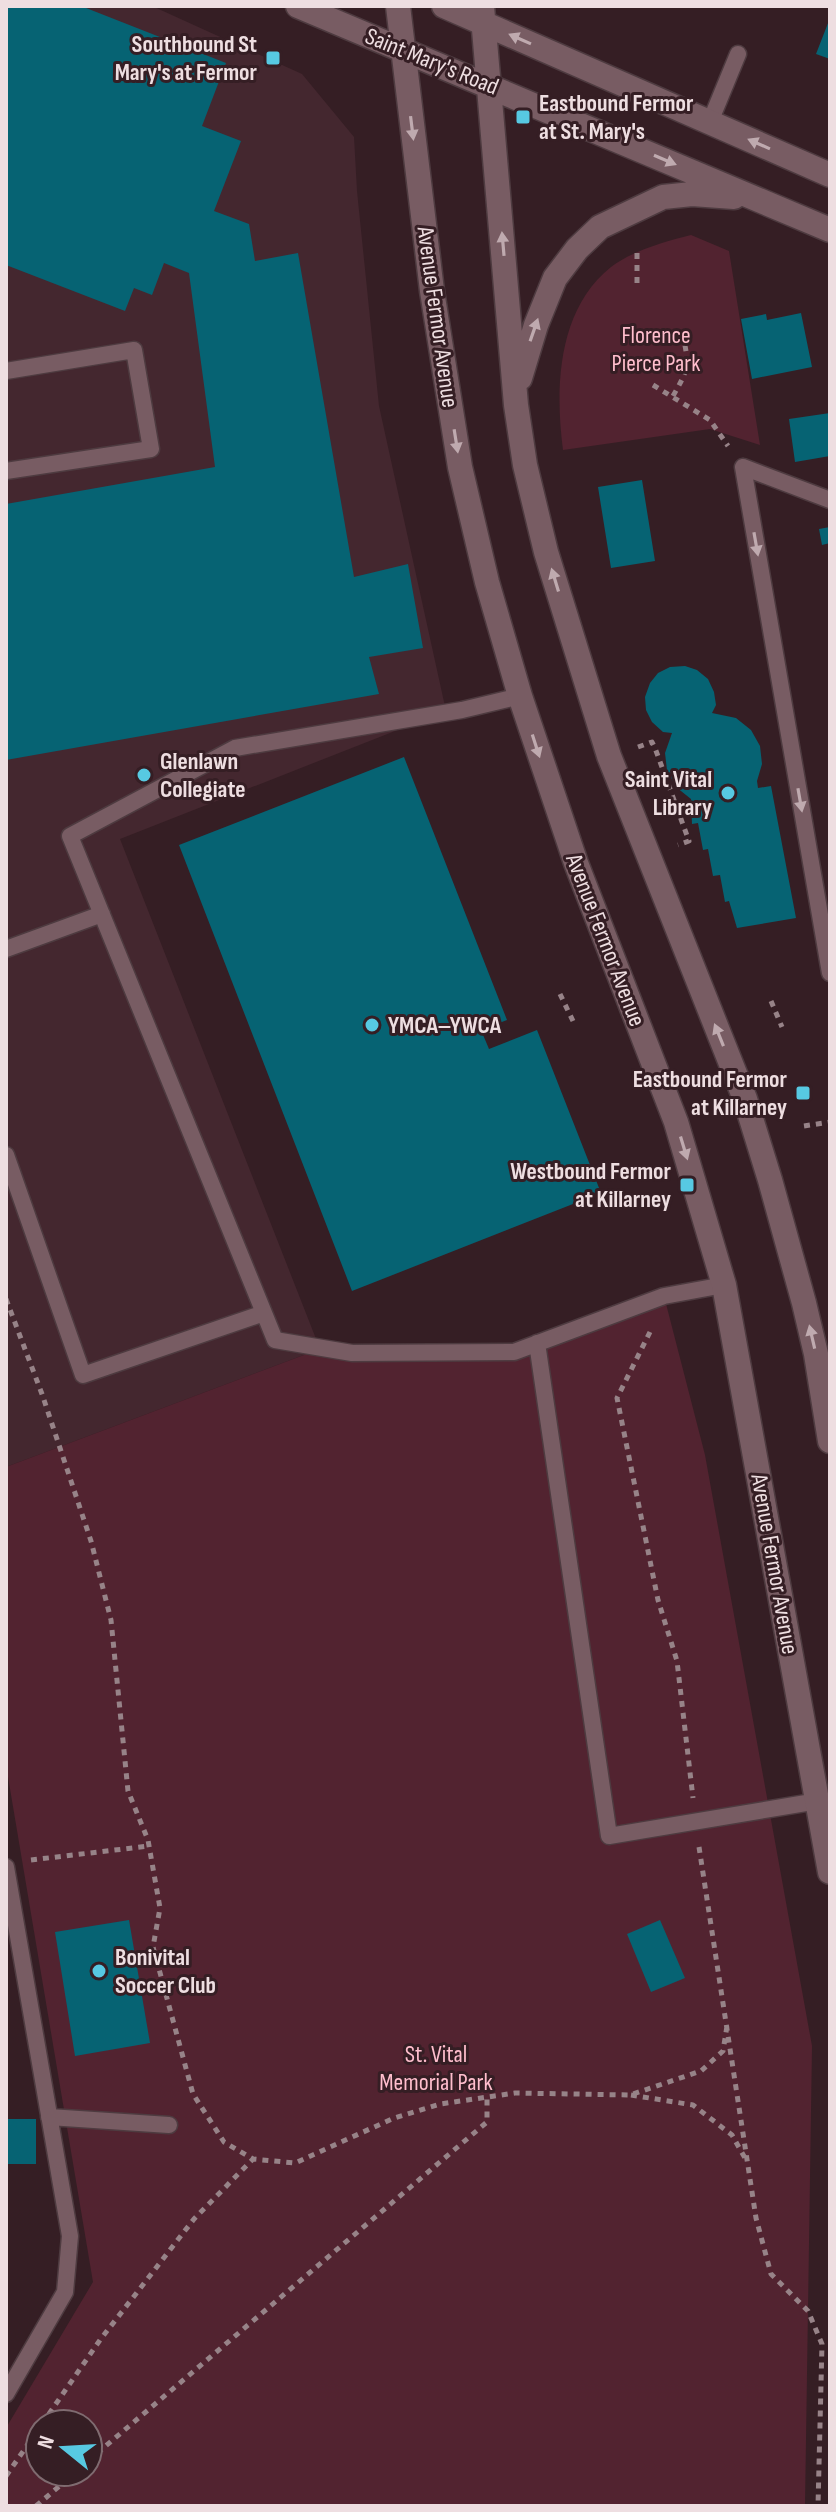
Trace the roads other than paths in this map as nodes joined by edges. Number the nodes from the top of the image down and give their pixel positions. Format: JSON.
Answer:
{"nodes":[{"id":1,"x":298,"y":6,"type":"edge"},
{"id":2,"x":398,"y":6,"type":"edge"},
{"id":3,"x":444,"y":6,"type":"edge"},
{"id":4,"x":482,"y":14,"type":"edge"},
{"id":5,"x":404,"y":50,"type":"junction"},
{"id":6,"x":738,"y":54,"type":"dead end"},
{"id":7,"x":490,"y":85,"type":"junction"},
{"id":8,"x":710,"y":122,"type":"junction"},
{"id":9,"x":830,"y":175,"type":"edge"},
{"id":10,"x":764,"y":202,"type":"junction"},
{"id":11,"x":830,"y":230,"type":"edge"},
{"id":12,"x":6,"y":371,"type":"edge"},
{"id":13,"x":516,"y":405,"type":"junction"},
{"id":14,"x":6,"y":471,"type":"edge"},
{"id":15,"x":830,"y":500,"type":"edge"},
{"id":16,"x":520,"y":696,"type":"junction"},
{"id":17,"x":102,"y":914,"type":"junction"},
{"id":18,"x":6,"y":949,"type":"edge"},
{"id":19,"x":830,"y":973,"type":"edge"},
{"id":20,"x":6,"y":1155,"type":"edge"},
{"id":21,"x":724,"y":1285,"type":"junction"},
{"id":22,"x":264,"y":1313,"type":"junction"},
{"id":23,"x":537,"y":1343,"type":"junction"},
{"id":24,"x":830,"y":1441,"type":"edge"},
{"id":25,"x":818,"y":1801,"type":"junction"},
{"id":26,"x":14,"y":1864,"type":"edge"},
{"id":27,"x":830,"y":1872,"type":"edge"},
{"id":28,"x":49,"y":2117,"type":"junction"},
{"id":29,"x":169,"y":2125,"type":"dead end"},
{"id":30,"x":6,"y":2394,"type":"edge"}],
"edges":[{"from":1,"to":5,"type":"main road","name":"Saint Mary's Road"},
{"from":2,"to":5,"type":"main road","name":"Avenue Fermor Avenue"},
{"from":3,"to":4,"type":"main road"},
{"from":4,"to":7,"type":"main road"},
{"from":8,"to":4,"type":"main road","one_way":true},
{"from":5,"to":7,"type":"main road","name":"Saint Mary's Road"},
{"from":5,"to":16,"type":"main road","name":"Avenue Fermor Avenue","one_way":true},
{"from":6,"to":8,"type":"lane"},
{"from":7,"to":10,"type":"main road","name":"Saint Mary's Road","one_way":true},
{"from":13,"to":7,"type":"main road","one_way":true},
{"from":9,"to":8,"type":"main road","one_way":true},
{"from":10,"to":11,"type":"main road","name":"Saint Mary's Road"},
{"from":13,"to":10,"type":"main road","one_way":true},
{"from":12,"to":14,"type":"lane"},
{"from":24,"to":13,"type":"main road","one_way":true},
{"from":15,"to":19,"type":"lane","one_way":true},
{"from":16,"to":17,"type":"lane"},
{"from":16,"to":21,"type":"main road","name":"Avenue Fermor Avenue","one_way":true},
{"from":17,"to":18,"type":"lane"},
{"from":17,"to":22,"type":"lane"},
{"from":20,"to":22,"type":"lane"},
{"from":21,"to":23,"type":"lane"},
{"from":21,"to":25,"type":"main road","name":"Avenue Fermor Avenue"},
{"from":22,"to":23,"type":"lane"},
{"from":23,"to":25,"type":"lane"},
{"from":25,"to":27,"type":"main road","name":"Avenue Fermor Avenue"},
{"from":26,"to":28,"type":"lane"},
{"from":28,"to":29,"type":"lane"},
{"from":28,"to":30,"type":"lane"}]}
